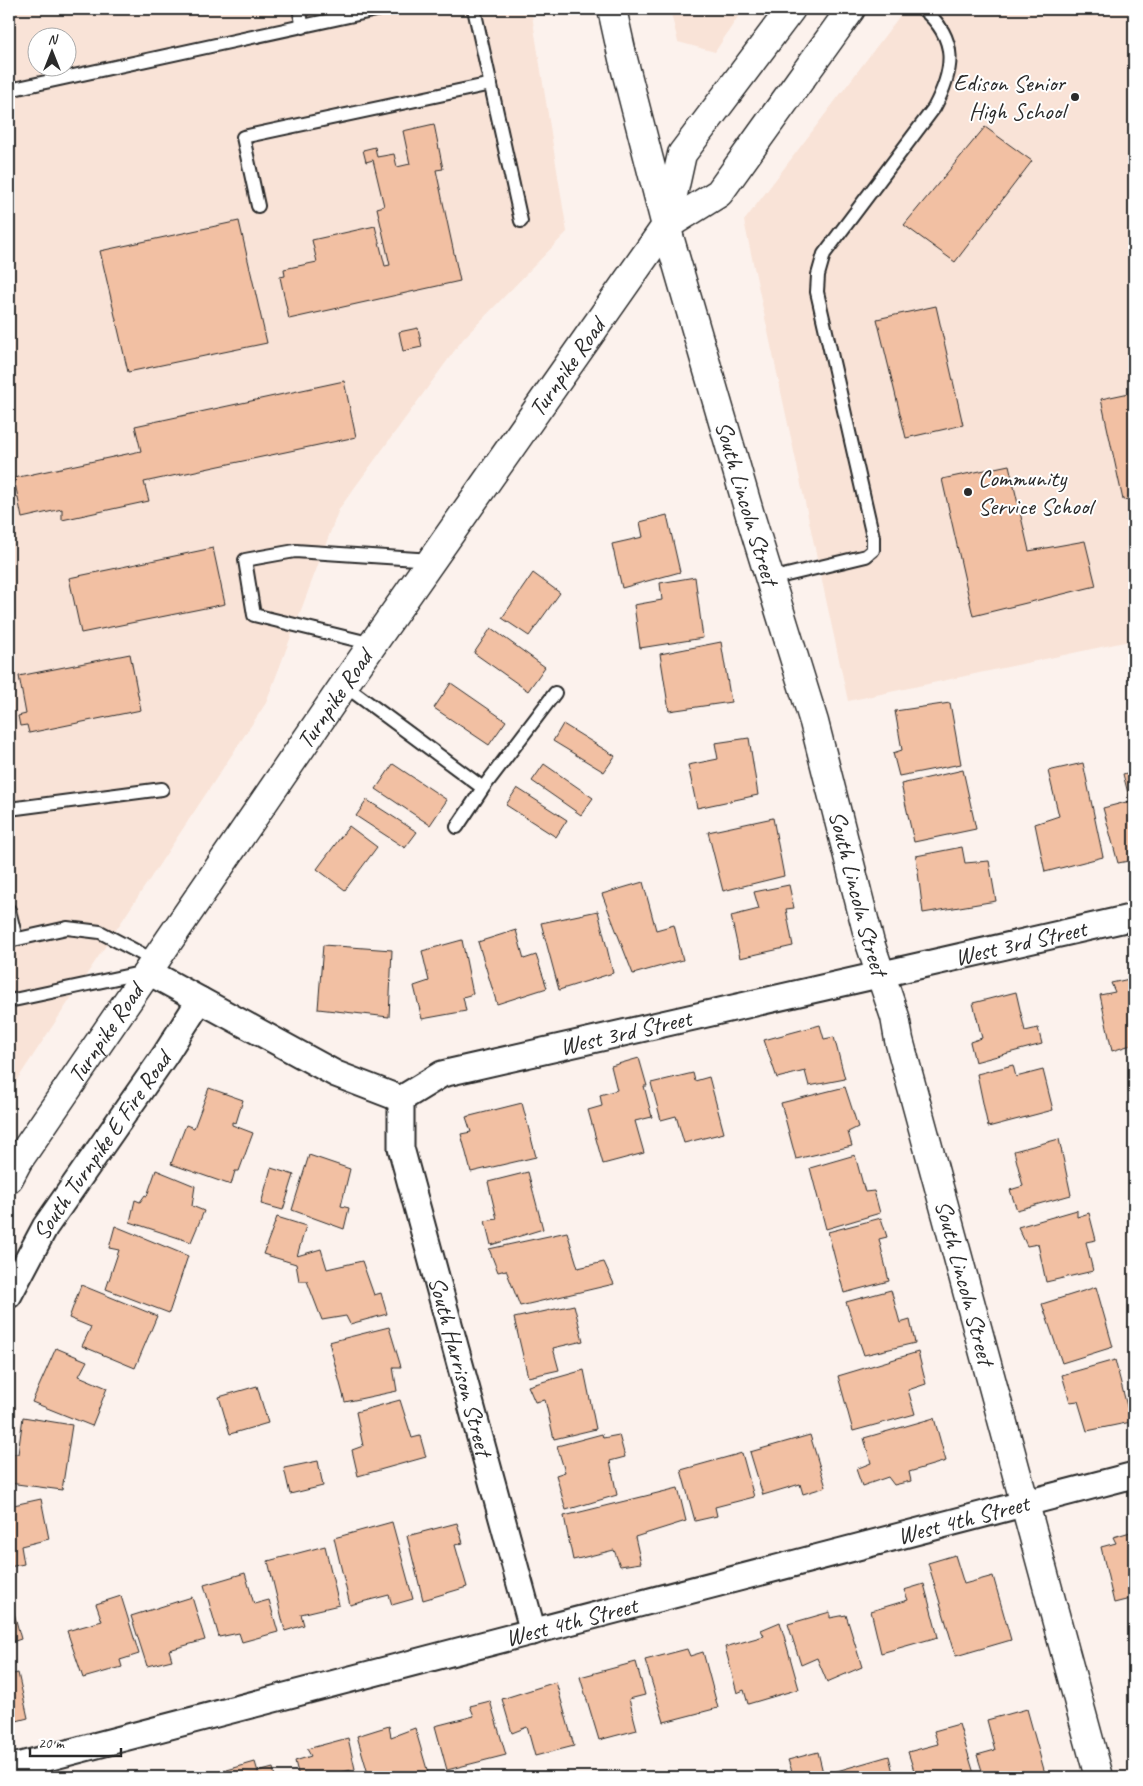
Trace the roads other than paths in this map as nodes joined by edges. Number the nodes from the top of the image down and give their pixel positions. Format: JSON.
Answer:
{"nodes":[{"id":1,"x":299,"y":9,"type":"edge"},
{"id":2,"x":381,"y":9,"type":"edge"},
{"id":3,"x":474,"y":9,"type":"edge"},
{"id":4,"x":612,"y":9,"type":"edge"},
{"id":5,"x":791,"y":9,"type":"edge"},
{"id":6,"x":851,"y":9,"type":"edge"},
{"id":7,"x":923,"y":9,"type":"edge"},
{"id":8,"x":303,"y":27,"type":"junction"},
{"id":9,"x":491,"y":84,"type":"junction"},
{"id":10,"x":9,"y":90,"type":"edge"},
{"id":11,"x":258,"y":206,"type":"dead end"},
{"id":12,"x":521,"y":221,"type":"dead end"},
{"id":13,"x":666,"y":226,"type":"junction"},
{"id":14,"x":432,"y":560,"type":"junction"},
{"id":15,"x":770,"y":580,"type":"junction"},
{"id":16,"x":373,"y":644,"type":"junction"},
{"id":17,"x":344,"y":684,"type":"junction"},
{"id":18,"x":555,"y":693,"type":"dead end"},
{"id":19,"x":484,"y":788,"type":"junction"},
{"id":20,"x":162,"y":789,"type":"dead end"},
{"id":21,"x":9,"y":809,"type":"edge"},
{"id":22,"x":456,"y":827,"type":"dead end"},
{"id":23,"x":9,"y":910,"type":"edge"},
{"id":24,"x":1134,"y":917,"type":"edge"},
{"id":25,"x":12,"y":940,"type":"edge"},
{"id":26,"x":151,"y":966,"type":"junction"},
{"id":27,"x":880,"y":974,"type":"junction"},
{"id":28,"x":200,"y":1000,"type":"junction"},
{"id":29,"x":10,"y":1002,"type":"edge"},
{"id":30,"x":401,"y":1099,"type":"junction"},
{"id":31,"x":9,"y":1178,"type":"edge"},
{"id":32,"x":9,"y":1295,"type":"edge"},
{"id":33,"x":1134,"y":1475,"type":"edge"},
{"id":34,"x":1026,"y":1504,"type":"junction"},
{"id":35,"x":533,"y":1632,"type":"junction"},
{"id":36,"x":9,"y":1768,"type":"edge"},
{"id":37,"x":1099,"y":1777,"type":"edge"}],
"edges":[{"from":1,"to":8,"type":"lane"},
{"from":2,"to":8,"type":"lane"},
{"from":3,"to":9,"type":"lane"},
{"from":4,"to":13,"type":"street","name":"South Lincoln Street"},
{"from":5,"to":13,"type":"street","name":"Turnpike Road"},
{"from":6,"to":13,"type":"street","name":"Turnpike Road"},
{"from":7,"to":15,"type":"lane"},
{"from":8,"to":10,"type":"lane"},
{"from":9,"to":11,"type":"lane"},
{"from":9,"to":12,"type":"lane"},
{"from":13,"to":14,"type":"street","name":"Turnpike Road"},
{"from":13,"to":15,"type":"street","name":"South Lincoln Street"},
{"from":14,"to":16,"type":"street","name":"Turnpike Road"},
{"from":14,"to":16,"type":"lane"},
{"from":15,"to":27,"type":"street","name":"South Lincoln Street"},
{"from":16,"to":17,"type":"street","name":"Turnpike Road"},
{"from":17,"to":19,"type":"lane"},
{"from":17,"to":26,"type":"street","name":"Turnpike Road"},
{"from":18,"to":19,"type":"lane"},
{"from":19,"to":22,"type":"lane"},
{"from":20,"to":21,"type":"lane"},
{"from":23,"to":25,"type":"lane"},
{"from":24,"to":27,"type":"street","name":"West 3rd Street"},
{"from":25,"to":26,"type":"lane"},
{"from":26,"to":28,"type":"street"},
{"from":26,"to":29,"type":"lane"},
{"from":26,"to":31,"type":"street","name":"Turnpike Road"},
{"from":27,"to":30,"type":"street","name":"West 3rd Street"},
{"from":27,"to":34,"type":"street","name":"South Lincoln Street"},
{"from":28,"to":30,"type":"street"},
{"from":28,"to":32,"type":"street","name":"South Turnpike E Fire Road"},
{"from":30,"to":35,"type":"street","name":"South Harrison Street"},
{"from":33,"to":34,"type":"street","name":"West 4th Street"},
{"from":34,"to":35,"type":"street","name":"West 4th Street"},
{"from":34,"to":37,"type":"street","name":"South Lincoln Street"},
{"from":35,"to":36,"type":"street","name":"West 4th Street"}]}
